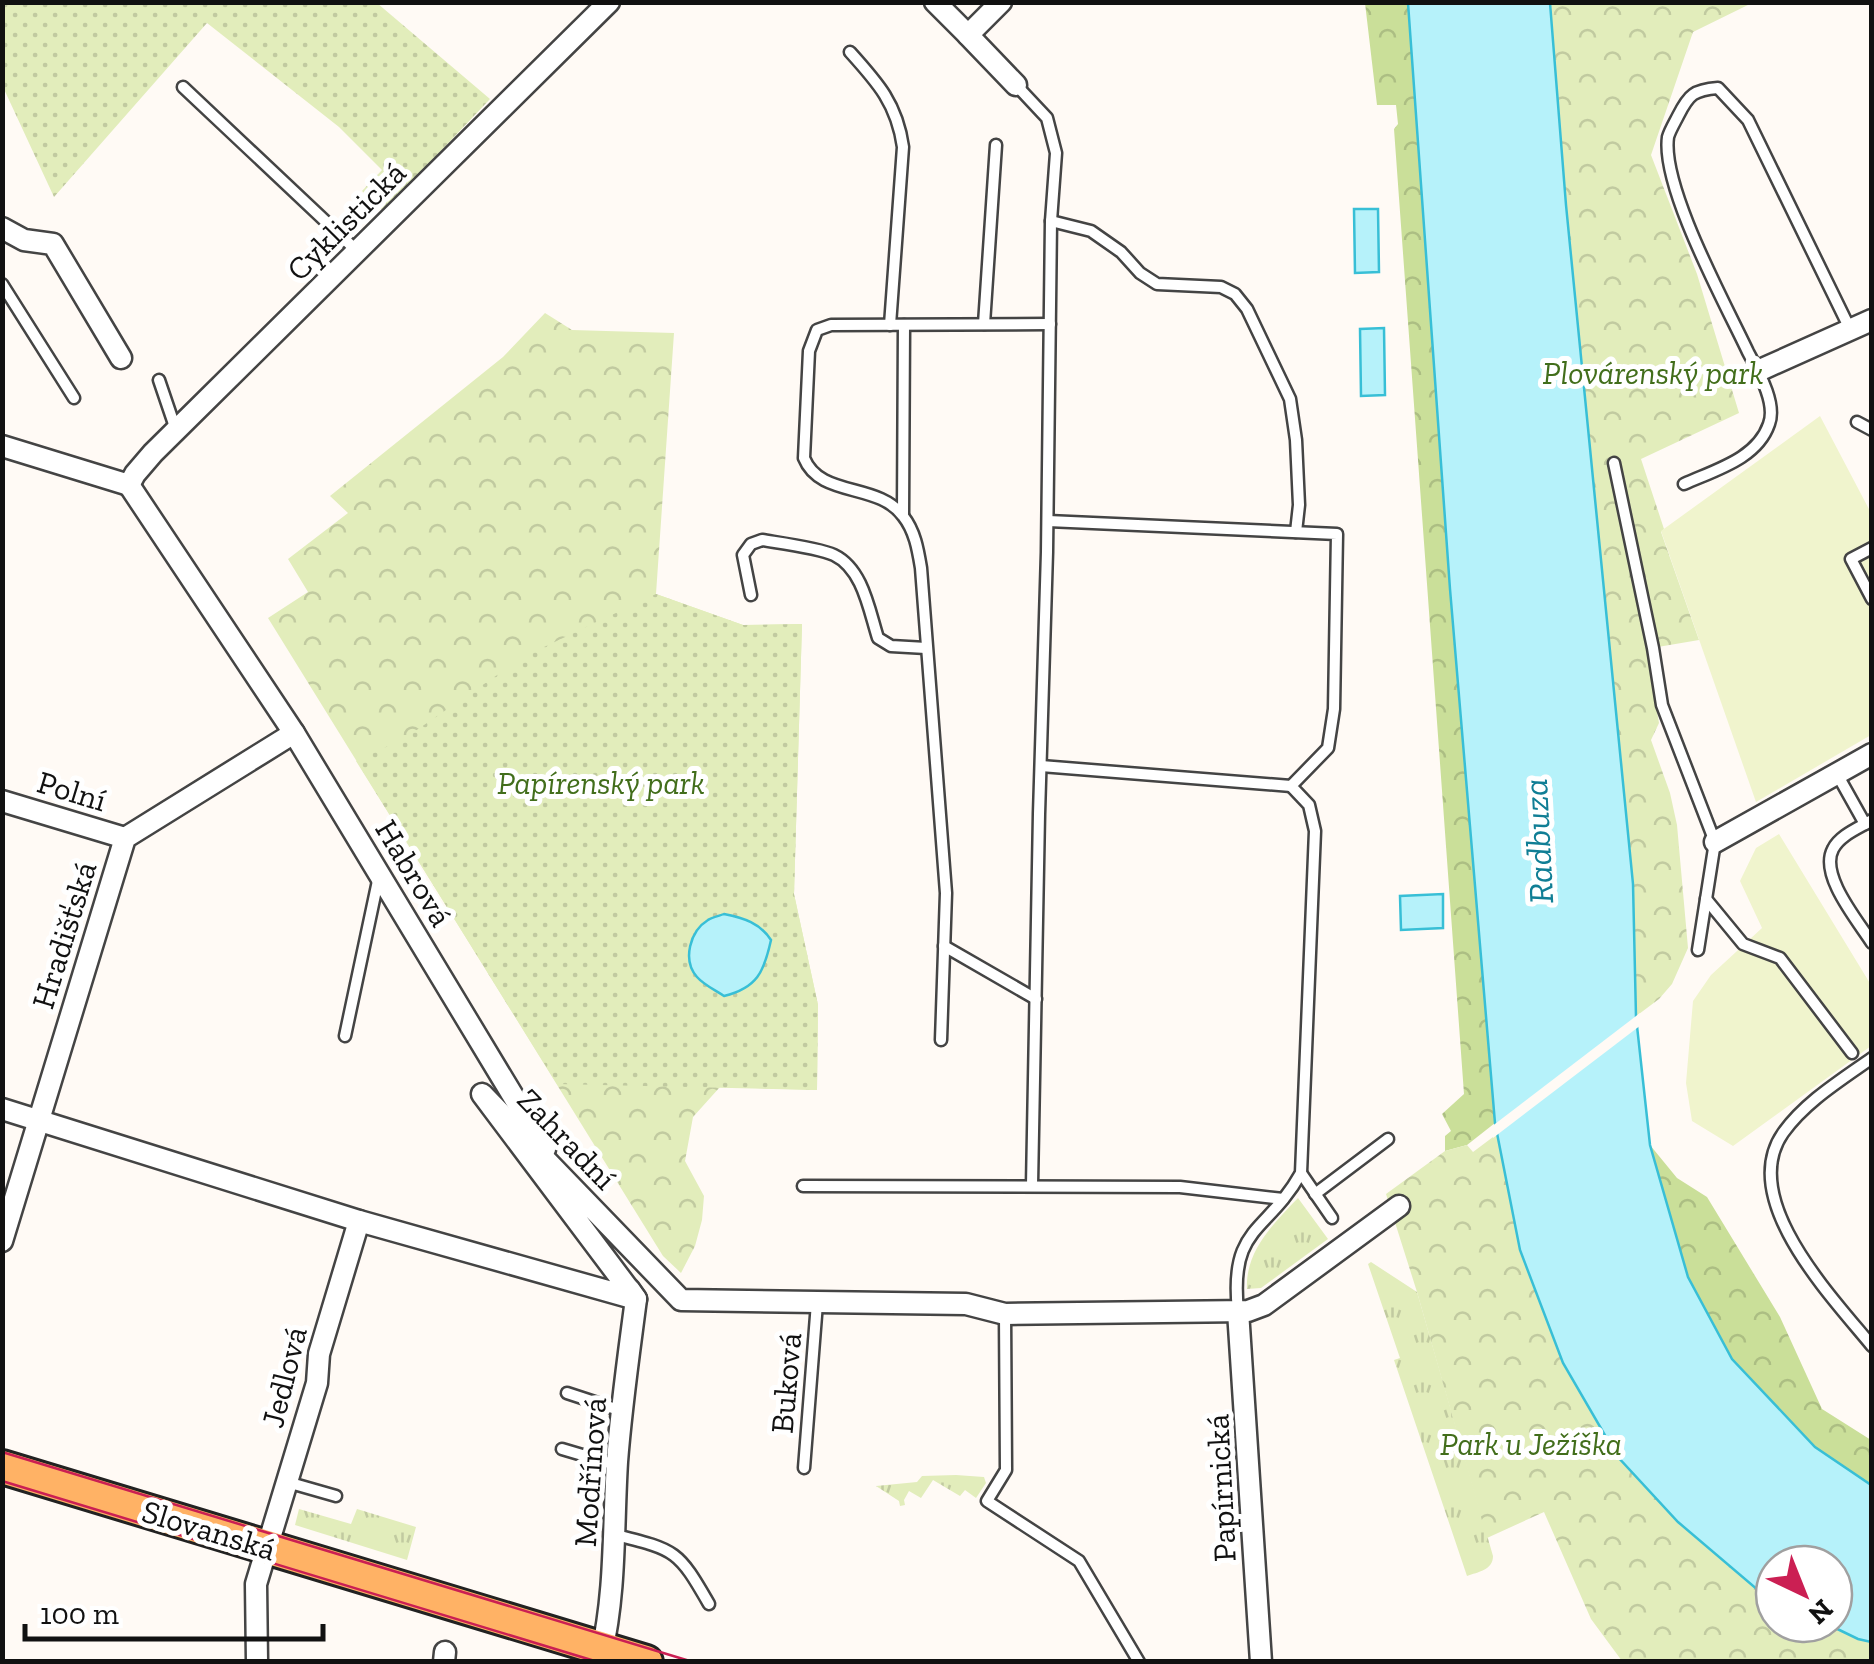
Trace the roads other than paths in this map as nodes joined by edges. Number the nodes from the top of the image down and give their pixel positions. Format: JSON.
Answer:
{"nodes":[{"id":1,"x":608,"y":2,"type":"edge"},
{"id":2,"x":935,"y":2,"type":"edge"},
{"id":3,"x":1001,"y":2,"type":"edge"},
{"id":4,"x":968,"y":36,"type":"junction"},
{"id":5,"x":850,"y":52,"type":"dead end"},
{"id":6,"x":1016,"y":86,"type":"joint"},
{"id":7,"x":182,"y":87,"type":"dead end"},
{"id":8,"x":996,"y":145,"type":"dead end"},
{"id":9,"x":1051,"y":221,"type":"junction"},
{"id":10,"x":2,"y":228,"type":"edge"},
{"id":11,"x":358,"y":252,"type":"junction"},
{"id":12,"x":2,"y":284,"type":"edge"},
{"id":13,"x":1872,"y":320,"type":"edge"},
{"id":14,"x":890,"y":324,"type":"junction"},
{"id":15,"x":904,"y":324,"type":"junction"},
{"id":16,"x":984,"y":324,"type":"junction"},
{"id":17,"x":1050,"y":324,"type":"junction"},
{"id":18,"x":1850,"y":330,"type":"junction"},
{"id":19,"x":121,"y":358,"type":"dead end"},
{"id":20,"x":1758,"y":372,"type":"junction"},
{"id":21,"x":159,"y":380,"type":"dead end"},
{"id":22,"x":74,"y":398,"type":"dead end"},
{"id":23,"x":1857,"y":422,"type":"dead end"},
{"id":24,"x":176,"y":430,"type":"junction"},
{"id":25,"x":1872,"y":430,"type":"edge"},
{"id":26,"x":2,"y":446,"type":"edge"},
{"id":27,"x":1614,"y":463,"type":"dead end"},
{"id":28,"x":1684,"y":484,"type":"dead end"},
{"id":29,"x":129,"y":485,"type":"junction"},
{"id":30,"x":903,"y":514,"type":"junction"},
{"id":31,"x":1048,"y":521,"type":"junction"},
{"id":32,"x":1296,"y":532,"type":"junction"},
{"id":33,"x":1872,"y":548,"type":"edge"},
{"id":34,"x":751,"y":595,"type":"dead end"},
{"id":35,"x":1872,"y":599,"type":"edge"},
{"id":36,"x":926,"y":648,"type":"junction"},
{"id":37,"x":294,"y":733,"type":"junction"},
{"id":38,"x":1872,"y":754,"type":"edge"},
{"id":39,"x":1041,"y":766,"type":"junction"},
{"id":40,"x":1837,"y":774,"type":"junction"},
{"id":41,"x":1291,"y":786,"type":"junction"},
{"id":42,"x":2,"y":801,"type":"edge"},
{"id":43,"x":1869,"y":822,"type":"edge"},
{"id":44,"x":124,"y":838,"type":"junction"},
{"id":45,"x":1715,"y":842,"type":"junction"},
{"id":46,"x":380,"y":874,"type":"junction"},
{"id":47,"x":1706,"y":899,"type":"junction"},
{"id":48,"x":1872,"y":943,"type":"edge"},
{"id":49,"x":944,"y":946,"type":"junction"},
{"id":50,"x":1698,"y":950,"type":"dead end"},
{"id":51,"x":1036,"y":999,"type":"junction"},
{"id":52,"x":344,"y":1036,"type":"dead end"},
{"id":53,"x":941,"y":1040,"type":"dead end"},
{"id":54,"x":1852,"y":1053,"type":"dead end"},
{"id":55,"x":1872,"y":1058,"type":"edge"},
{"id":56,"x":2,"y":1109,"type":"edge"},
{"id":57,"x":40,"y":1120,"type":"junction"},
{"id":58,"x":1388,"y":1140,"type":"dead end"},
{"id":59,"x":1301,"y":1173,"type":"junction"},
{"id":60,"x":1032,"y":1185,"type":"junction"},
{"id":61,"x":803,"y":1186,"type":"dead end"},
{"id":62,"x":1315,"y":1194,"type":"junction"},
{"id":63,"x":1283,"y":1199,"type":"junction"},
{"id":64,"x":1398,"y":1206,"type":"dead end"},
{"id":65,"x":1332,"y":1218,"type":"dead end"},
{"id":66,"x":359,"y":1221,"type":"junction"},
{"id":67,"x":2,"y":1241,"type":"edge"},
{"id":68,"x":636,"y":1299,"type":"junction"},
{"id":69,"x":817,"y":1302,"type":"junction"},
{"id":70,"x":1238,"y":1311,"type":"junction"},
{"id":71,"x":1004,"y":1314,"type":"junction"},
{"id":72,"x":1872,"y":1346,"type":"edge"},
{"id":73,"x":567,"y":1393,"type":"dead end"},
{"id":74,"x":623,"y":1411,"type":"junction"},
{"id":75,"x":562,"y":1448,"type":"dead end"},
{"id":76,"x":617,"y":1466,"type":"junction"},
{"id":77,"x":2,"y":1467,"type":"edge"},
{"id":78,"x":804,"y":1468,"type":"dead end"},
{"id":79,"x":287,"y":1482,"type":"junction"},
{"id":80,"x":336,"y":1496,"type":"dead end"},
{"id":81,"x":616,"y":1536,"type":"junction"},
{"id":82,"x":268,"y":1547,"type":"junction"},
{"id":83,"x":709,"y":1604,"type":"dead end"},
{"id":84,"x":602,"y":1655,"type":"edge"},
{"id":85,"x":256,"y":1662,"type":"edge"},
{"id":86,"x":646,"y":1662,"type":"edge"},
{"id":87,"x":1138,"y":1662,"type":"edge"},
{"id":88,"x":1261,"y":1662,"type":"edge"}],
"edges":[{"from":1,"to":11,"type":"street","name":"Cyklistická"},
{"from":2,"to":4,"type":"street"},
{"from":3,"to":4,"type":"street"},
{"from":4,"to":6,"type":"street"},
{"from":5,"to":14,"type":"lane"},
{"from":6,"to":9,"type":"lane"},
{"from":7,"to":11,"type":"lane"},
{"from":8,"to":16,"type":"lane"},
{"from":9,"to":17,"type":"lane"},
{"from":9,"to":32,"type":"lane"},
{"from":10,"to":19,"type":"street"},
{"from":11,"to":24,"type":"street","name":"Cyklistická"},
{"from":12,"to":22,"type":"lane"},
{"from":13,"to":18,"type":"street"},
{"from":14,"to":15,"type":"lane"},
{"from":14,"to":30,"type":"lane"},
{"from":15,"to":16,"type":"lane"},
{"from":15,"to":30,"type":"lane"},
{"from":16,"to":17,"type":"lane"},
{"from":17,"to":31,"type":"lane"},
{"from":18,"to":20,"type":"street"},
{"from":18,"to":20,"type":"lane"},
{"from":20,"to":28,"type":"lane"},
{"from":21,"to":24,"type":"lane"},
{"from":23,"to":25,"type":"lane"},
{"from":24,"to":29,"type":"street","name":"Cyklistická"},
{"from":26,"to":29,"type":"street"},
{"from":27,"to":45,"type":"lane"},
{"from":29,"to":37,"type":"street","name":"Habrová"},
{"from":30,"to":36,"type":"lane"},
{"from":31,"to":32,"type":"lane"},
{"from":31,"to":39,"type":"lane"},
{"from":32,"to":41,"type":"lane"},
{"from":33,"to":35,"type":"lane"},
{"from":34,"to":36,"type":"lane"},
{"from":36,"to":49,"type":"lane"},
{"from":37,"to":44,"type":"street","name":"Hradišťská"},
{"from":37,"to":46,"type":"street","name":"Habrová"},
{"from":38,"to":40,"type":"street"},
{"from":39,"to":41,"type":"lane"},
{"from":39,"to":51,"type":"lane"},
{"from":40,"to":43,"type":"lane"},
{"from":40,"to":45,"type":"street"},
{"from":41,"to":59,"type":"lane"},
{"from":42,"to":44,"type":"street","name":"Polní"},
{"from":43,"to":48,"type":"lane"},
{"from":44,"to":57,"type":"street","name":"Hradišťská"},
{"from":45,"to":47,"type":"lane"},
{"from":46,"to":52,"type":"lane"},
{"from":46,"to":68,"type":"street","name":"Habrová"},
{"from":47,"to":50,"type":"lane"},
{"from":47,"to":54,"type":"lane"},
{"from":49,"to":51,"type":"lane"},
{"from":49,"to":53,"type":"lane"},
{"from":51,"to":60,"type":"lane"},
{"from":55,"to":72,"type":"lane"},
{"from":56,"to":57,"type":"street"},
{"from":57,"to":66,"type":"street"},
{"from":57,"to":67,"type":"street","name":"Hradišťská"},
{"from":58,"to":62,"type":"lane"},
{"from":59,"to":62,"type":"lane"},
{"from":59,"to":63,"type":"lane"},
{"from":60,"to":61,"type":"lane"},
{"from":60,"to":63,"type":"lane"},
{"from":62,"to":65,"type":"lane"},
{"from":63,"to":70,"type":"lane"},
{"from":64,"to":70,"type":"street","name":"Zahradní"},
{"from":66,"to":68,"type":"street"},
{"from":66,"to":79,"type":"street","name":"Jedlová"},
{"from":68,"to":69,"type":"street","name":"Zahradní"},
{"from":68,"to":74,"type":"street","name":"Modřínová"},
{"from":69,"to":71,"type":"street","name":"Zahradní"},
{"from":69,"to":78,"type":"lane","name":"Buková"},
{"from":70,"to":71,"type":"street","name":"Zahradní"},
{"from":70,"to":88,"type":"street","name":"Papírnická"},
{"from":71,"to":87,"type":"lane"},
{"from":73,"to":74,"type":"lane"},
{"from":74,"to":76,"type":"street","name":"Modřínová"},
{"from":75,"to":76,"type":"lane"},
{"from":76,"to":81,"type":"street","name":"Modřínová"},
{"from":77,"to":82,"type":"main road","name":"Slovanská"},
{"from":79,"to":80,"type":"lane"},
{"from":79,"to":82,"type":"street","name":"Jedlová"},
{"from":81,"to":83,"type":"lane"},
{"from":81,"to":84,"type":"street","name":"Modřínová"},
{"from":82,"to":84,"type":"main road","name":"Slovanská"},
{"from":82,"to":85,"type":"street","name":"Jedlová"},
{"from":84,"to":86,"type":"main road","name":"Slovanská"}]}
